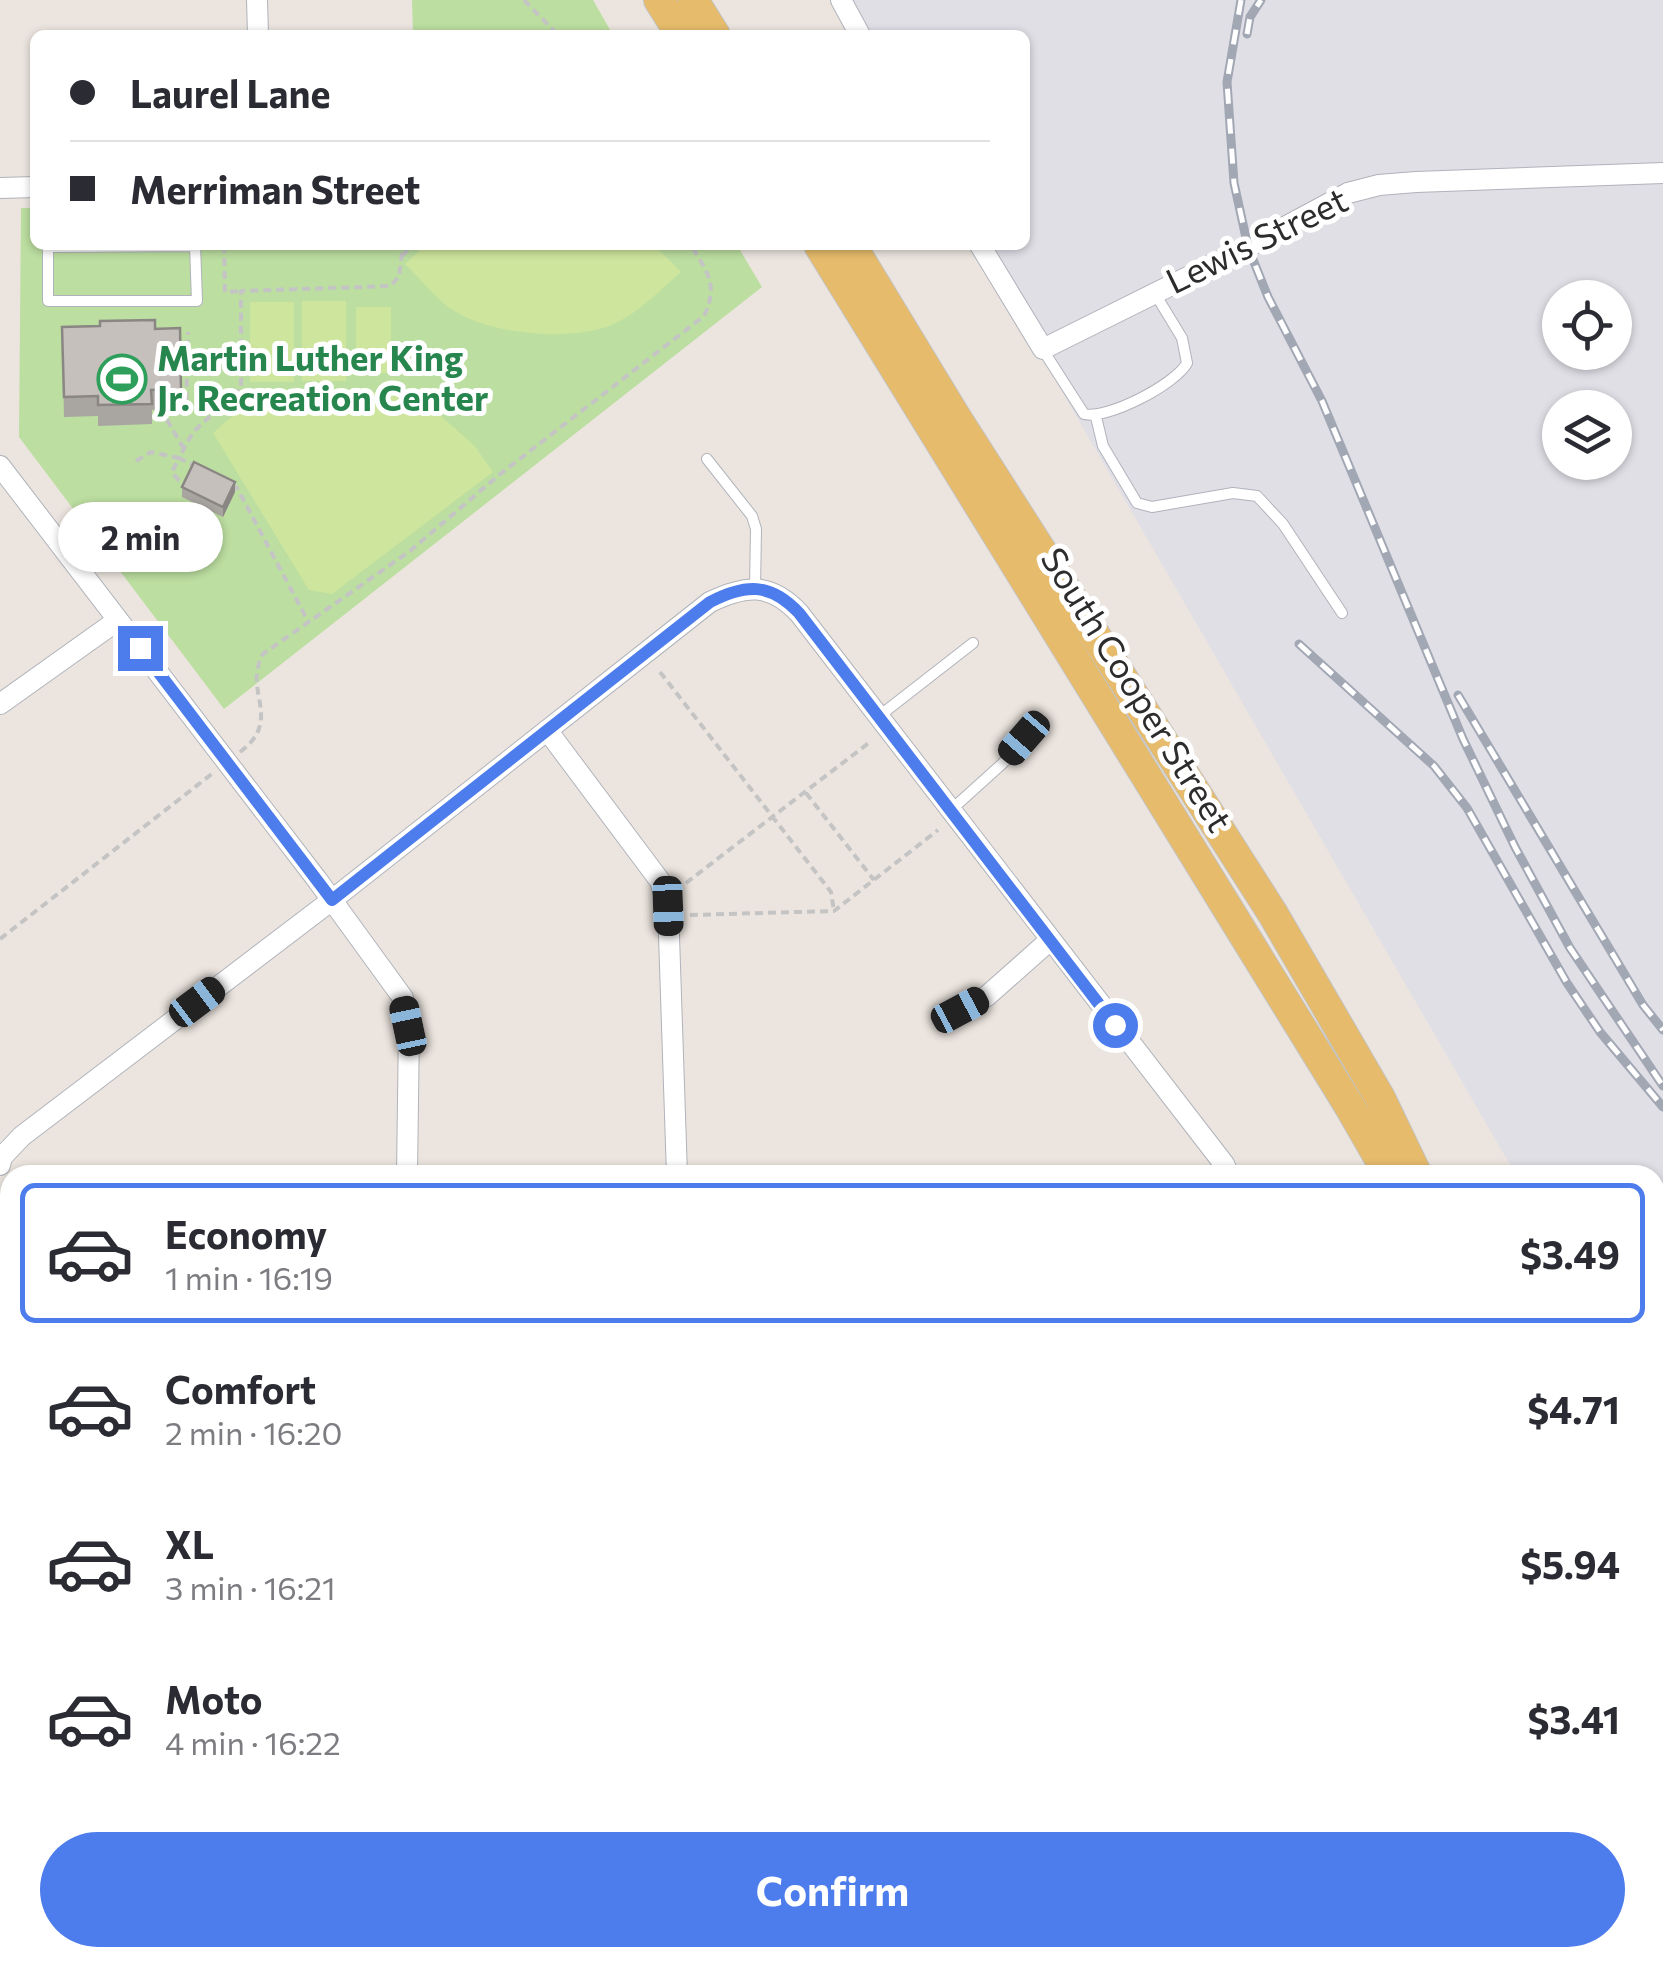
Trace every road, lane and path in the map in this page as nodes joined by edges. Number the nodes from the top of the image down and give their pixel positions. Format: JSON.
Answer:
{"nodes":[{"id":1,"x":257,"y":0,"type":"edge"},
{"id":2,"x":524,"y":0,"type":"edge"},
{"id":3,"x":658,"y":0,"type":"edge"},
{"id":4,"x":693,"y":0,"type":"edge"},
{"id":5,"x":840,"y":0,"type":"edge"},
{"id":6,"x":258,"y":30,"type":"edge"},
{"id":7,"x":552,"y":30,"type":"edge"},
{"id":8,"x":679,"y":30,"type":"edge"},
{"id":9,"x":712,"y":30,"type":"edge"},
{"id":10,"x":857,"y":30,"type":"edge"},
{"id":11,"x":1663,"y":173,"type":"edge"},
{"id":12,"x":30,"y":187,"type":"edge"},
{"id":13,"x":0,"y":188,"type":"edge"},
{"id":14,"x":48,"y":250,"type":"edge"},
{"id":15,"x":195,"y":250,"type":"edge"},
{"id":16,"x":224,"y":250,"type":"edge"},
{"id":17,"x":403,"y":250,"type":"edge"},
{"id":18,"x":408,"y":250,"type":"edge"},
{"id":19,"x":693,"y":250,"type":"edge"},
{"id":20,"x":821,"y":250,"type":"edge"},
{"id":21,"x":854,"y":250,"type":"edge"},
{"id":22,"x":983,"y":250,"type":"edge"},
{"id":23,"x":402,"y":256,"type":"junction"},
{"id":24,"x":241,"y":291,"type":"junction"},
{"id":25,"x":1154,"y":292,"type":"junction"},
{"id":26,"x":188,"y":332,"type":"dead end"},
{"id":27,"x":1042,"y":349,"type":"junction"},
{"id":28,"x":1096,"y":417,"type":"junction"},
{"id":29,"x":184,"y":449,"type":"junction"},
{"id":30,"x":179,"y":458,"type":"junction"},
{"id":31,"x":707,"y":458,"type":"dead end"},
{"id":32,"x":136,"y":461,"type":"dead end"},
{"id":33,"x":0,"y":466,"type":"edge"},
{"id":34,"x":208,"y":473,"type":"edge"},
{"id":35,"x":222,"y":480,"type":"edge"},
{"id":36,"x":181,"y":484,"type":"edge"},
{"id":37,"x":762,"y":590,"type":"junction"},
{"id":38,"x":1342,"y":613,"type":"dead end"},
{"id":39,"x":118,"y":620,"type":"junction"},
{"id":40,"x":308,"y":624,"type":"junction"},
{"id":41,"x":974,"y":644,"type":"dead end"},
{"id":42,"x":660,"y":672,"type":"dead end"},
{"id":43,"x":0,"y":704,"type":"edge"},
{"id":44,"x":877,"y":717,"type":"junction"},
{"id":45,"x":547,"y":730,"type":"junction"},
{"id":46,"x":1024,"y":738,"type":"dead end"},
{"id":47,"x":870,"y":742,"type":"dead end"},
{"id":48,"x":247,"y":747,"type":"dead end"},
{"id":49,"x":210,"y":776,"type":"dead end"},
{"id":50,"x":805,"y":792,"type":"junction"},
{"id":51,"x":951,"y":810,"type":"junction"},
{"id":52,"x":773,"y":816,"type":"junction"},
{"id":53,"x":938,"y":830,"type":"dead end"},
{"id":54,"x":874,"y":880,"type":"junction"},
{"id":55,"x":686,"y":883,"type":"dead end"},
{"id":56,"x":332,"y":900,"type":"junction"},
{"id":57,"x":834,"y":911,"type":"junction"},
{"id":58,"x":690,"y":914,"type":"dead end"},
{"id":59,"x":0,"y":939,"type":"edge"},
{"id":60,"x":1049,"y":941,"type":"junction"},
{"id":61,"x":960,"y":1010,"type":"dead end"},
{"id":62,"x":0,"y":1164,"type":"edge"},
{"id":63,"x":407,"y":1165,"type":"edge"},
{"id":64,"x":677,"y":1165,"type":"edge"},
{"id":65,"x":1222,"y":1165,"type":"edge"},
{"id":66,"x":1383,"y":1165,"type":"edge"},
{"id":67,"x":1411,"y":1165,"type":"edge"}],
"edges":[{"from":1,"to":6,"type":"street"},
{"from":2,"to":7,"type":"path"},
{"from":3,"to":8,"type":"main road"},
{"from":4,"to":9,"type":"main road"},
{"from":5,"to":10,"type":"street"},
{"from":11,"to":25,"type":"street","name":"Lewis Street"},
{"from":12,"to":13,"type":"street"},
{"from":14,"to":15,"type":"lane"},
{"from":16,"to":24,"type":"path"},
{"from":17,"to":23,"type":"path"},
{"from":18,"to":23,"type":"path"},
{"from":19,"to":40,"type":"path"},
{"from":20,"to":66,"type":"main road","name":"South Cooper Street"},
{"from":21,"to":67,"type":"main road","name":"South Cooper Street"},
{"from":22,"to":27,"type":"street"},
{"from":23,"to":24,"type":"path"},
{"from":24,"to":29,"type":"path"},
{"from":25,"to":27,"type":"street","name":"Lewis Street"},
{"from":25,"to":28,"type":"lane"},
{"from":26,"to":29,"type":"path"},
{"from":27,"to":28,"type":"lane"},
{"from":28,"to":38,"type":"lane"},
{"from":29,"to":30,"type":"path"},
{"from":30,"to":32,"type":"path"},
{"from":30,"to":34,"type":"path"},
{"from":30,"to":36,"type":"path"},
{"from":31,"to":37,"type":"lane"},
{"from":33,"to":39,"type":"street"},
{"from":35,"to":40,"type":"path"},
{"from":37,"to":44,"type":"street"},
{"from":37,"to":45,"type":"street"},
{"from":39,"to":43,"type":"street"},
{"from":39,"to":56,"type":"street"},
{"from":40,"to":48,"type":"path"},
{"from":41,"to":44,"type":"lane"},
{"from":42,"to":52,"type":"path"},
{"from":44,"to":51,"type":"street"},
{"from":45,"to":56,"type":"street"},
{"from":45,"to":64,"type":"street"},
{"from":46,"to":51,"type":"lane"},
{"from":47,"to":50,"type":"path"},
{"from":49,"to":59,"type":"path"},
{"from":50,"to":52,"type":"path"},
{"from":50,"to":54,"type":"path"},
{"from":51,"to":60,"type":"street"},
{"from":52,"to":55,"type":"path"},
{"from":52,"to":57,"type":"path"},
{"from":53,"to":54,"type":"path"},
{"from":54,"to":57,"type":"path"},
{"from":56,"to":62,"type":"street"},
{"from":56,"to":63,"type":"street"},
{"from":57,"to":58,"type":"path"},
{"from":60,"to":61,"type":"street"},
{"from":60,"to":65,"type":"street"}]}
